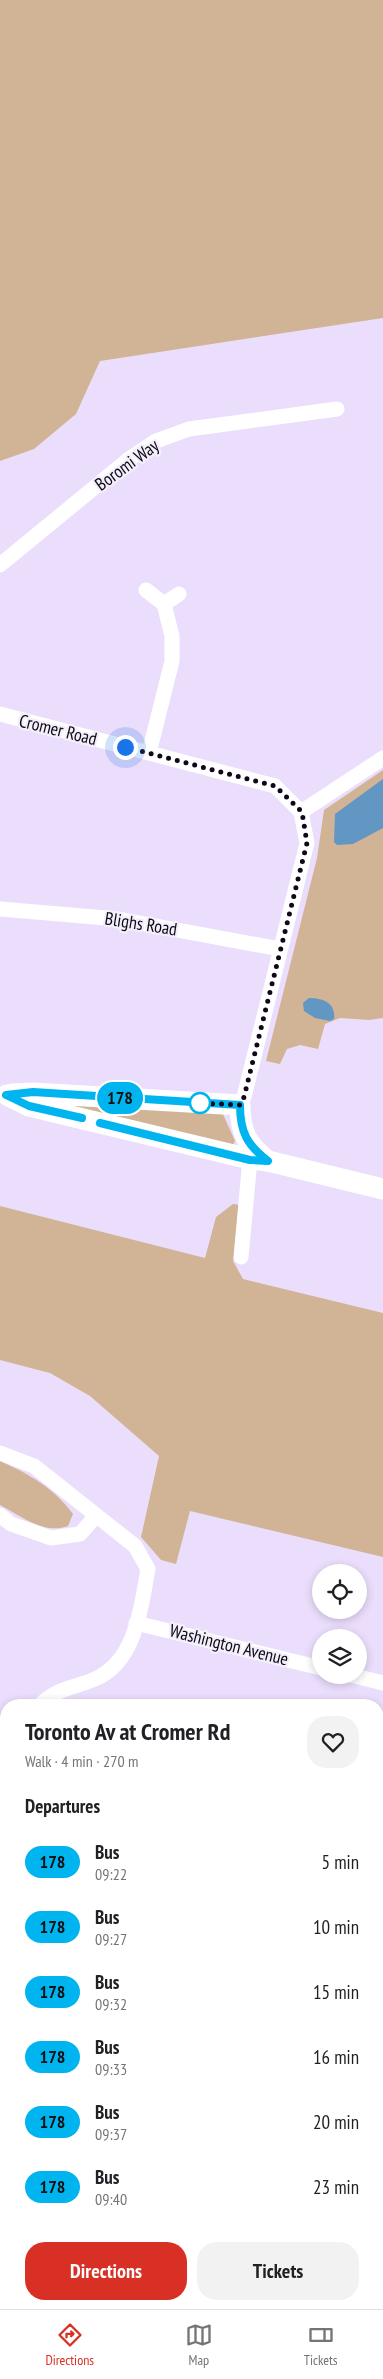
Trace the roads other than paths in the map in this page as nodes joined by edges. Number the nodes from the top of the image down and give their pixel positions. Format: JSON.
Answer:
{"nodes":[{"id":1,"x":337,"y":409,"type":"dead end"},
{"id":2,"x":0,"y":565,"type":"edge"},
{"id":3,"x":146,"y":590,"type":"dead end"},
{"id":4,"x":180,"y":594,"type":"dead end"},
{"id":5,"x":164,"y":604,"type":"junction"},
{"id":6,"x":0,"y":714,"type":"edge"},
{"id":7,"x":149,"y":752,"type":"junction"},
{"id":8,"x":383,"y":758,"type":"edge"},
{"id":9,"x":302,"y":812,"type":"junction"},
{"id":10,"x":0,"y":910,"type":"edge"},
{"id":11,"x":280,"y":949,"type":"junction"},
{"id":12,"x":3,"y":1094,"type":"edge"},
{"id":13,"x":240,"y":1105,"type":"junction"},
{"id":14,"x":259,"y":1160,"type":"junction"},
{"id":15,"x":383,"y":1189,"type":"edge"},
{"id":16,"x":241,"y":1257,"type":"dead end"},
{"id":17,"x":0,"y":1453,"type":"edge"},
{"id":18,"x":0,"y":1515,"type":"edge"},
{"id":19,"x":96,"y":1516,"type":"junction"},
{"id":20,"x":136,"y":1623,"type":"junction"},
{"id":21,"x":312,"y":1666,"type":"edge"},
{"id":22,"x":367,"y":1679,"type":"edge"},
{"id":23,"x":383,"y":1683,"type":"edge"},
{"id":24,"x":45,"y":1699,"type":"edge"}],
"edges":[{"from":1,"to":2,"type":"street","name":"Boromi Way"},
{"from":3,"to":5,"type":"street"},
{"from":4,"to":5,"type":"street"},
{"from":5,"to":7,"type":"street"},
{"from":6,"to":7,"type":"street","name":"Cromer Road"},
{"from":7,"to":9,"type":"street","name":"Cromer Road"},
{"from":8,"to":9,"type":"street"},
{"from":9,"to":11,"type":"street"},
{"from":10,"to":11,"type":"street","name":"Blighs Road"},
{"from":11,"to":13,"type":"street"},
{"from":12,"to":13,"type":"street"},
{"from":12,"to":14,"type":"street"},
{"from":13,"to":14,"type":"street"},
{"from":14,"to":15,"type":"street"},
{"from":14,"to":16,"type":"street"},
{"from":17,"to":19,"type":"street"},
{"from":18,"to":19,"type":"street"},
{"from":19,"to":20,"type":"street"},
{"from":20,"to":21,"type":"street","name":"Washington Avenue"},
{"from":20,"to":24,"type":"street"},
{"from":22,"to":23,"type":"street"}]}
